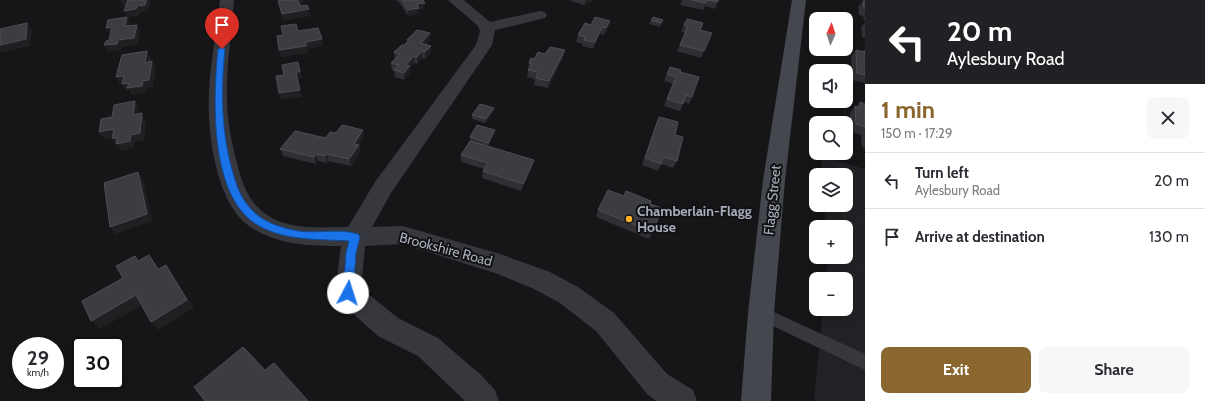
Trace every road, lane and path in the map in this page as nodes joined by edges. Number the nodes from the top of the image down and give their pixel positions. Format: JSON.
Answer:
{"nodes":[{"id":1,"x":227,"y":0,"type":"edge"},
{"id":2,"x":455,"y":0,"type":"edge"},
{"id":3,"x":799,"y":0,"type":"edge"},
{"id":4,"x":540,"y":15,"type":"dead end"},
{"id":5,"x":486,"y":27,"type":"junction"},
{"id":6,"x":355,"y":237,"type":"junction"},
{"id":7,"x":761,"y":313,"type":"junction"},
{"id":8,"x":865,"y":362,"type":"edge"},
{"id":9,"x":484,"y":401,"type":"edge"},
{"id":10,"x":682,"y":401,"type":"edge"},
{"id":11,"x":756,"y":401,"type":"edge"}],
"edges":[{"from":1,"to":6,"type":"street","name":"Brookshire Road"},
{"from":2,"to":5,"type":"street"},
{"from":3,"to":7,"type":"street","name":"Flagg Street"},
{"from":4,"to":5,"type":"street"},
{"from":5,"to":6,"type":"street"},
{"from":6,"to":9,"type":"street"},
{"from":6,"to":10,"type":"street","name":"Brookshire Road"},
{"from":7,"to":8,"type":"lane"},
{"from":7,"to":11,"type":"street","name":"Flagg Street"}]}
